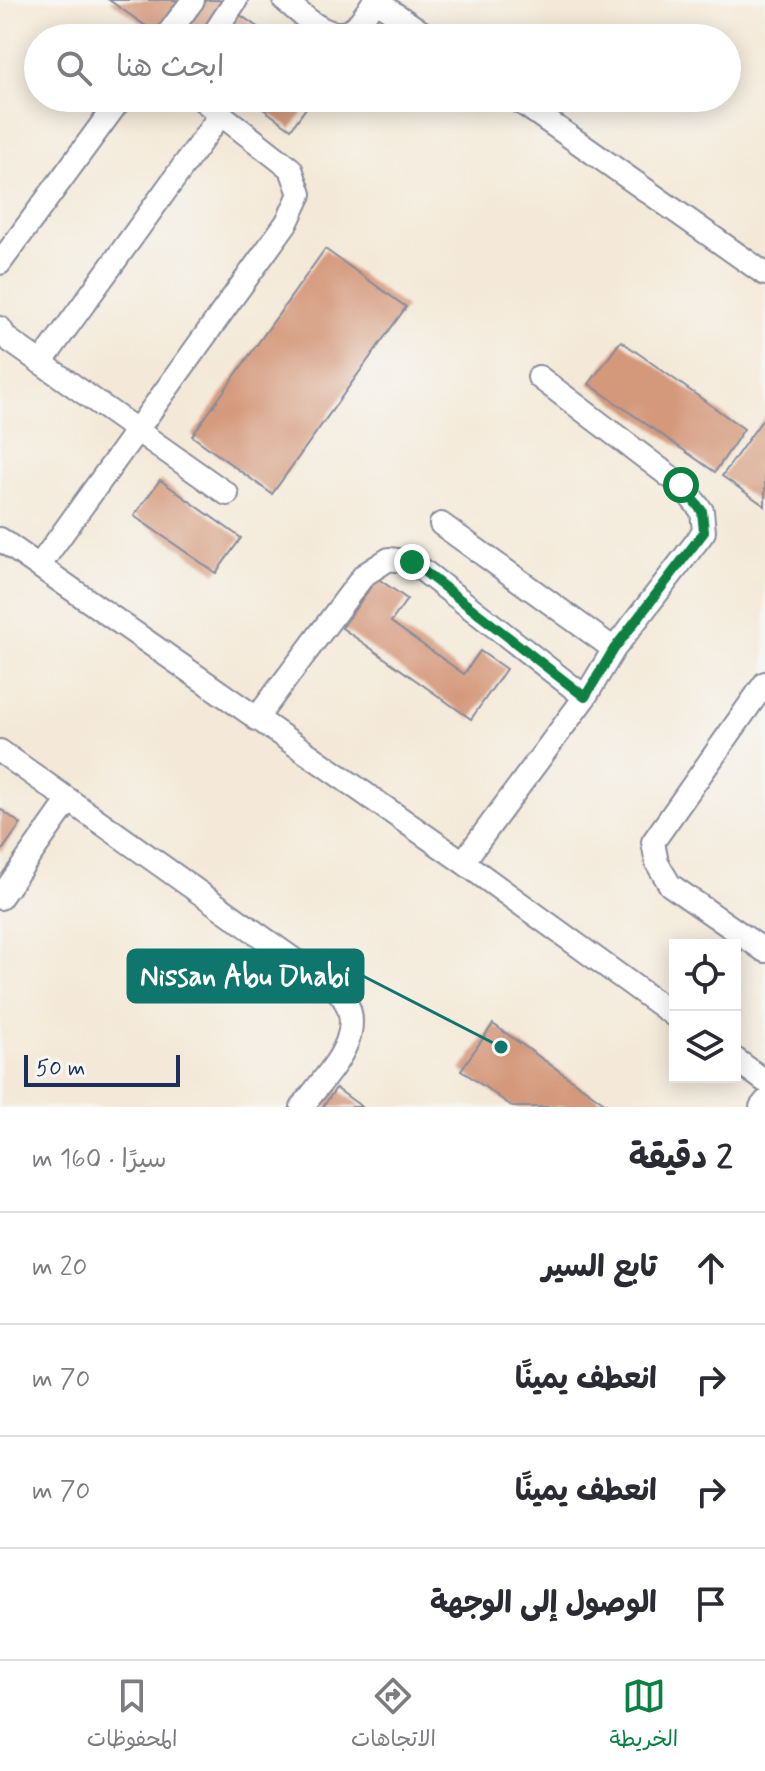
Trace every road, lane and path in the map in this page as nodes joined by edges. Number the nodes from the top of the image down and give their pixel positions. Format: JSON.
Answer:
{"nodes":[{"id":1,"x":193,"y":0,"type":"edge"},
{"id":2,"x":236,"y":0,"type":"edge"},
{"id":3,"x":284,"y":0,"type":"edge"},
{"id":4,"x":375,"y":0,"type":"edge"},
{"id":5,"x":175,"y":24,"type":"edge"},
{"id":6,"x":220,"y":24,"type":"edge"},
{"id":7,"x":315,"y":24,"type":"edge"},
{"id":8,"x":357,"y":24,"type":"edge"},
{"id":9,"x":410,"y":24,"type":"edge"},
{"id":10,"x":111,"y":112,"type":"edge"},
{"id":11,"x":218,"y":112,"type":"edge"},
{"id":12,"x":535,"y":112,"type":"edge"},
{"id":13,"x":221,"y":114,"type":"junction"},
{"id":14,"x":0,"y":263,"type":"edge"},
{"id":15,"x":765,"y":274,"type":"edge"},
{"id":16,"x":0,"y":328,"type":"edge"},
{"id":17,"x":41,"y":363,"type":"junction"},
{"id":18,"x":539,"y":377,"type":"dead end"},
{"id":19,"x":137,"y":430,"type":"junction"},
{"id":20,"x":227,"y":494,"type":"dead end"},
{"id":21,"x":441,"y":524,"type":"dead end"},
{"id":22,"x":0,"y":539,"type":"edge"},
{"id":23,"x":39,"y":566,"type":"junction"},
{"id":24,"x":614,"y":649,"type":"junction"},
{"id":25,"x":765,"y":683,"type":"edge"},
{"id":26,"x":585,"y":697,"type":"junction"},
{"id":27,"x":256,"y":719,"type":"junction"},
{"id":28,"x":0,"y":751,"type":"edge"},
{"id":29,"x":69,"y":800,"type":"junction"},
{"id":30,"x":463,"y":862,"type":"junction"},
{"id":31,"x":0,"y":898,"type":"edge"},
{"id":32,"x":765,"y":951,"type":"edge"},
{"id":33,"x":669,"y":1012,"type":"edge"},
{"id":34,"x":741,"y":1063,"type":"edge"},
{"id":35,"x":765,"y":1081,"type":"edge"},
{"id":36,"x":765,"y":1102,"type":"edge"},
{"id":37,"x":302,"y":1107,"type":"edge"},
{"id":38,"x":761,"y":1107,"type":"edge"}],
"edges":[{"from":1,"to":5,"type":"street"},
{"from":2,"to":6,"type":"street"},
{"from":3,"to":7,"type":"street"},
{"from":4,"to":8,"type":"street"},
{"from":4,"to":9,"type":"street"},
{"from":10,"to":14,"type":"street"},
{"from":11,"to":13,"type":"street"},
{"from":12,"to":15,"type":"street"},
{"from":13,"to":17,"type":"street"},
{"from":13,"to":19,"type":"street"},
{"from":16,"to":17,"type":"street"},
{"from":17,"to":19,"type":"street"},
{"from":18,"to":24,"type":"street"},
{"from":19,"to":20,"type":"street"},
{"from":19,"to":23,"type":"street"},
{"from":21,"to":24,"type":"street"},
{"from":22,"to":23,"type":"street"},
{"from":23,"to":27,"type":"street"},
{"from":24,"to":26,"type":"street"},
{"from":25,"to":32,"type":"street"},
{"from":26,"to":27,"type":"street"},
{"from":26,"to":30,"type":"street"},
{"from":27,"to":30,"type":"street"},
{"from":28,"to":29,"type":"street"},
{"from":29,"to":31,"type":"street"},
{"from":29,"to":37,"type":"street"},
{"from":30,"to":33,"type":"street"},
{"from":34,"to":35,"type":"street"},
{"from":36,"to":38,"type":"street"}]}
